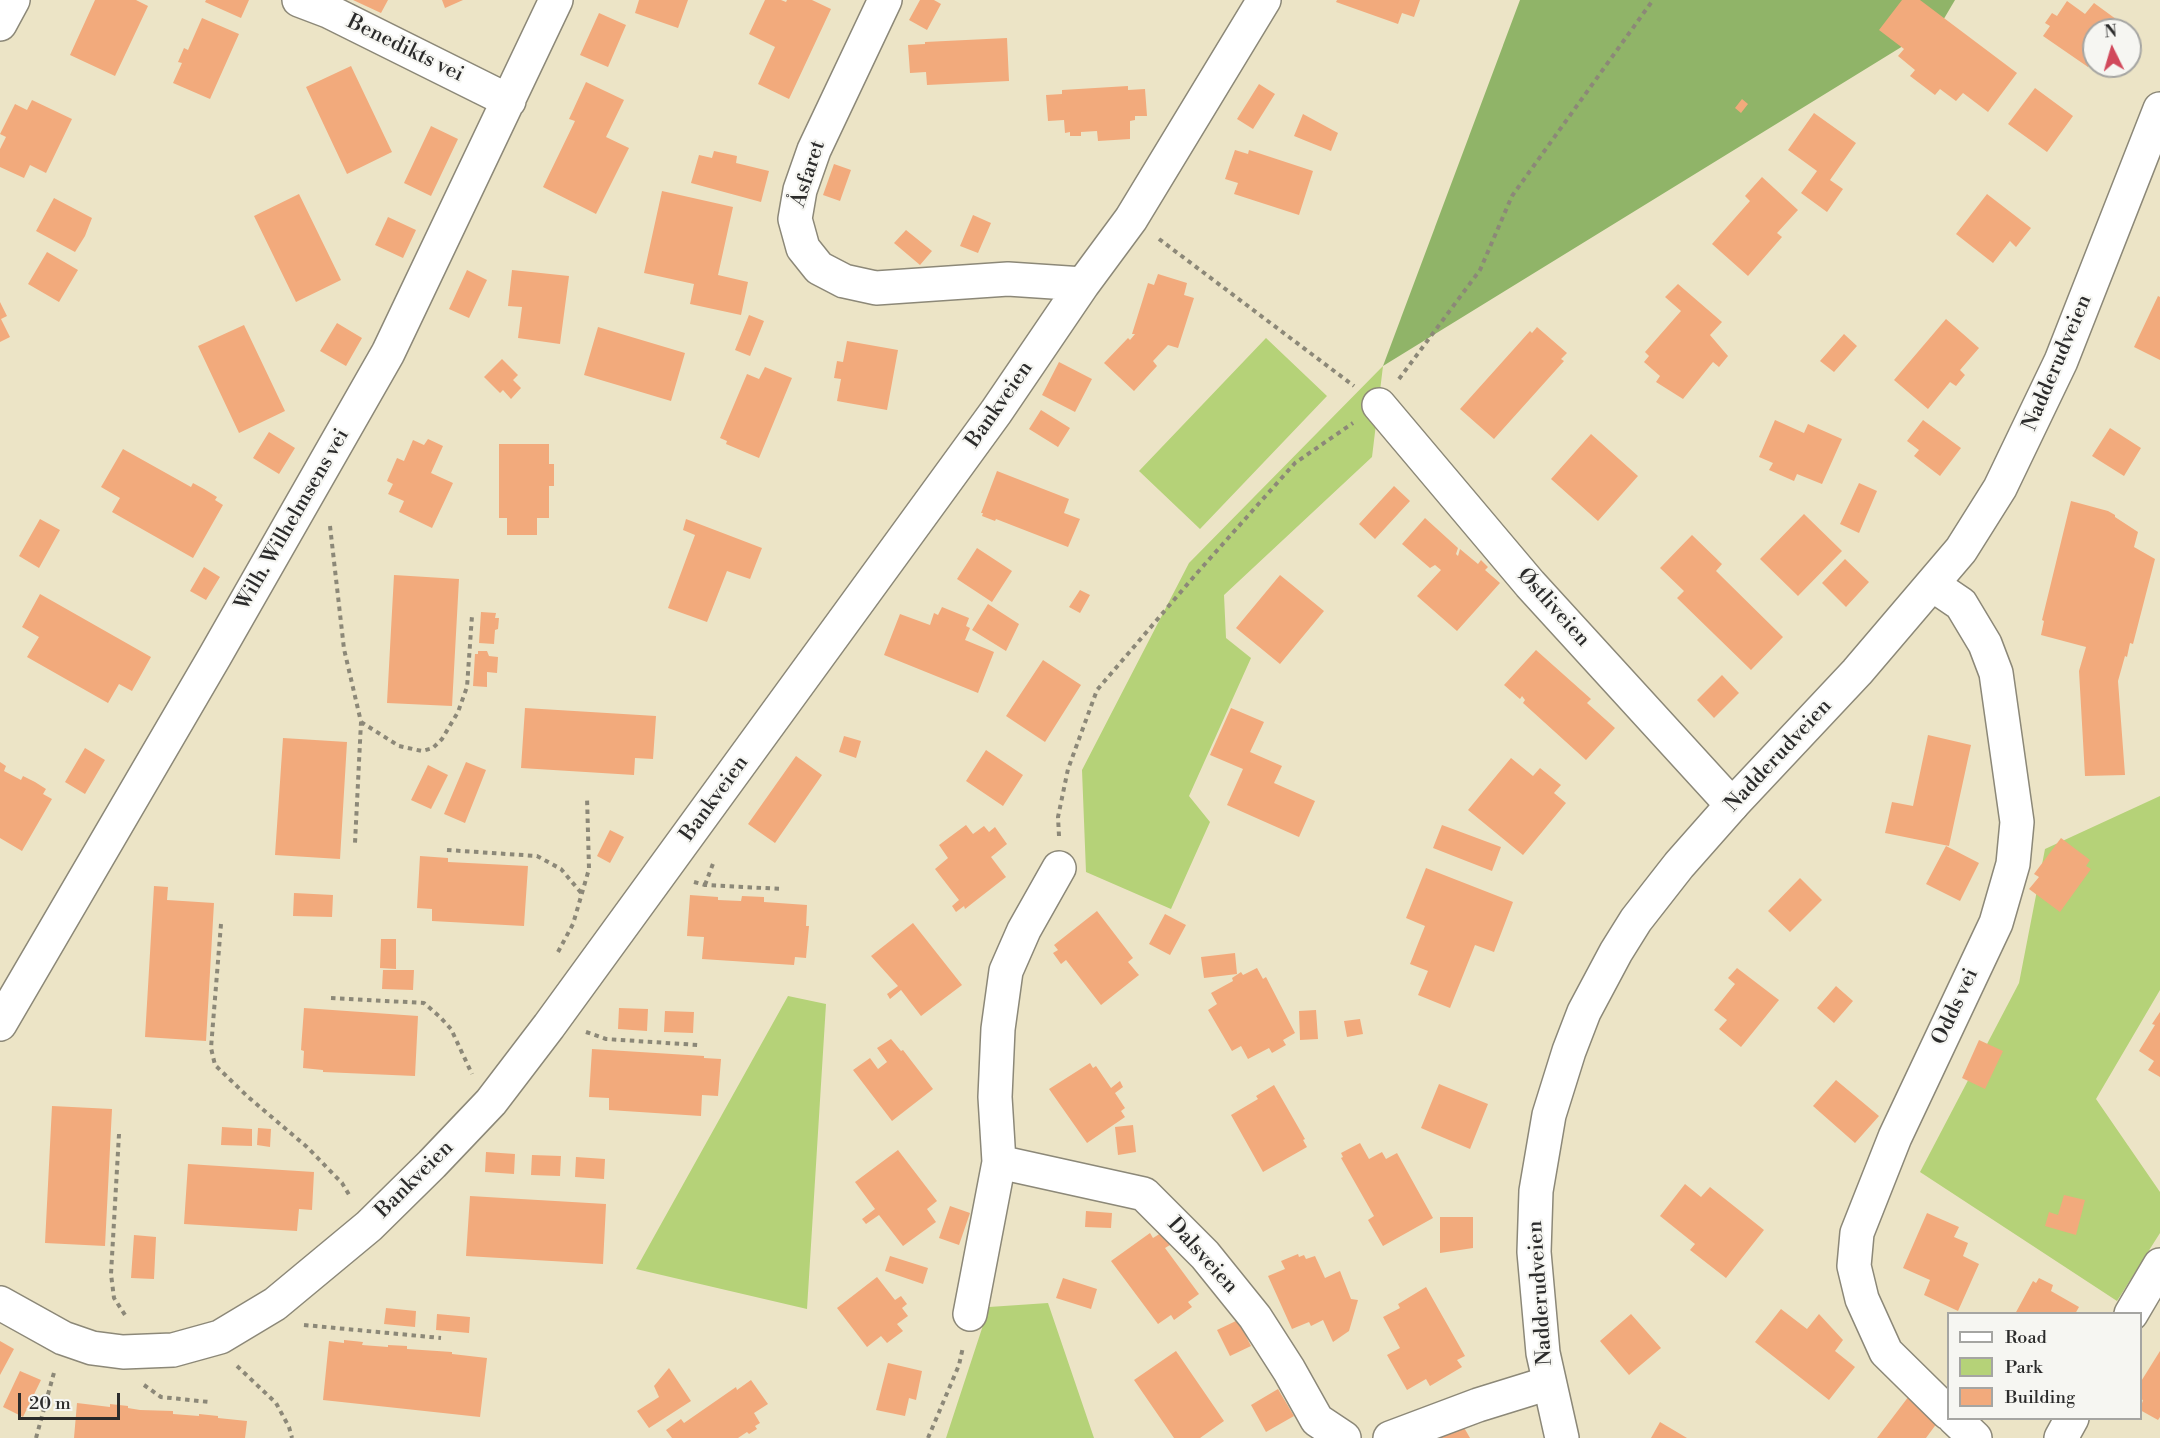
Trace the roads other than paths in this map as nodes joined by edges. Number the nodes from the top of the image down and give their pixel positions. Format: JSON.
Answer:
{"nodes":[{"id":1,"x":13,"y":0,"type":"edge"},
{"id":2,"x":299,"y":0,"type":"edge"},
{"id":3,"x":556,"y":0,"type":"edge"},
{"id":4,"x":885,"y":0,"type":"edge"},
{"id":5,"x":1264,"y":0,"type":"edge"},
{"id":6,"x":0,"y":24,"type":"edge"},
{"id":7,"x":509,"y":101,"type":"junction"},
{"id":8,"x":2160,"y":109,"type":"edge"},
{"id":9,"x":1083,"y":284,"type":"junction"},
{"id":10,"x":1379,"y":405,"type":"road end"},
{"id":11,"x":1933,"y":585,"type":"junction"},
{"id":12,"x":1732,"y":805,"type":"junction"},
{"id":13,"x":1059,"y":868,"type":"road end"},
{"id":14,"x":0,"y":1024,"type":"edge"},
{"id":15,"x":999,"y":1162,"type":"junction"},
{"id":16,"x":2160,"y":1265,"type":"edge"},
{"id":17,"x":0,"y":1303,"type":"edge"},
{"id":18,"x":2133,"y":1312,"type":"edge"},
{"id":19,"x":970,"y":1314,"type":"road end"},
{"id":20,"x":1549,"y":1383,"type":"junction"},
{"id":21,"x":1947,"y":1412,"type":"edge"},
{"id":22,"x":1955,"y":1420,"type":"edge"},
{"id":23,"x":2071,"y":1420,"type":"edge"},
{"id":24,"x":1344,"y":1438,"type":"edge"},
{"id":25,"x":1390,"y":1438,"type":"edge"},
{"id":26,"x":1562,"y":1438,"type":"edge"},
{"id":27,"x":1975,"y":1438,"type":"edge"},
{"id":28,"x":2061,"y":1438,"type":"edge"}],
"edges":[{"from":1,"to":6,"type":"street"},
{"from":2,"to":7,"type":"street","name":"Benedikts vei"},
{"from":3,"to":7,"type":"street","name":"Wilh. Wilhelmsens vei"},
{"from":4,"to":9,"type":"street","name":"Åsfaret"},
{"from":5,"to":9,"type":"street","name":"Bankveien"},
{"from":7,"to":14,"type":"street","name":"Wilh. Wilhelmsens vei"},
{"from":8,"to":11,"type":"street","name":"Nadderudveien"},
{"from":9,"to":17,"type":"street","name":"Bankveien"},
{"from":10,"to":12,"type":"street","name":"Østliveien"},
{"from":11,"to":12,"type":"street","name":"Nadderudveien"},
{"from":11,"to":21,"type":"street","name":"Odds vei"},
{"from":12,"to":20,"type":"street","name":"Nadderudveien"},
{"from":13,"to":15,"type":"street"},
{"from":15,"to":19,"type":"street"},
{"from":15,"to":24,"type":"street","name":"Dalsveien"},
{"from":16,"to":18,"type":"street"},
{"from":20,"to":25,"type":"street"},
{"from":20,"to":26,"type":"street","name":"Nadderudveien"},
{"from":22,"to":27,"type":"street"},
{"from":23,"to":28,"type":"street"}]}
